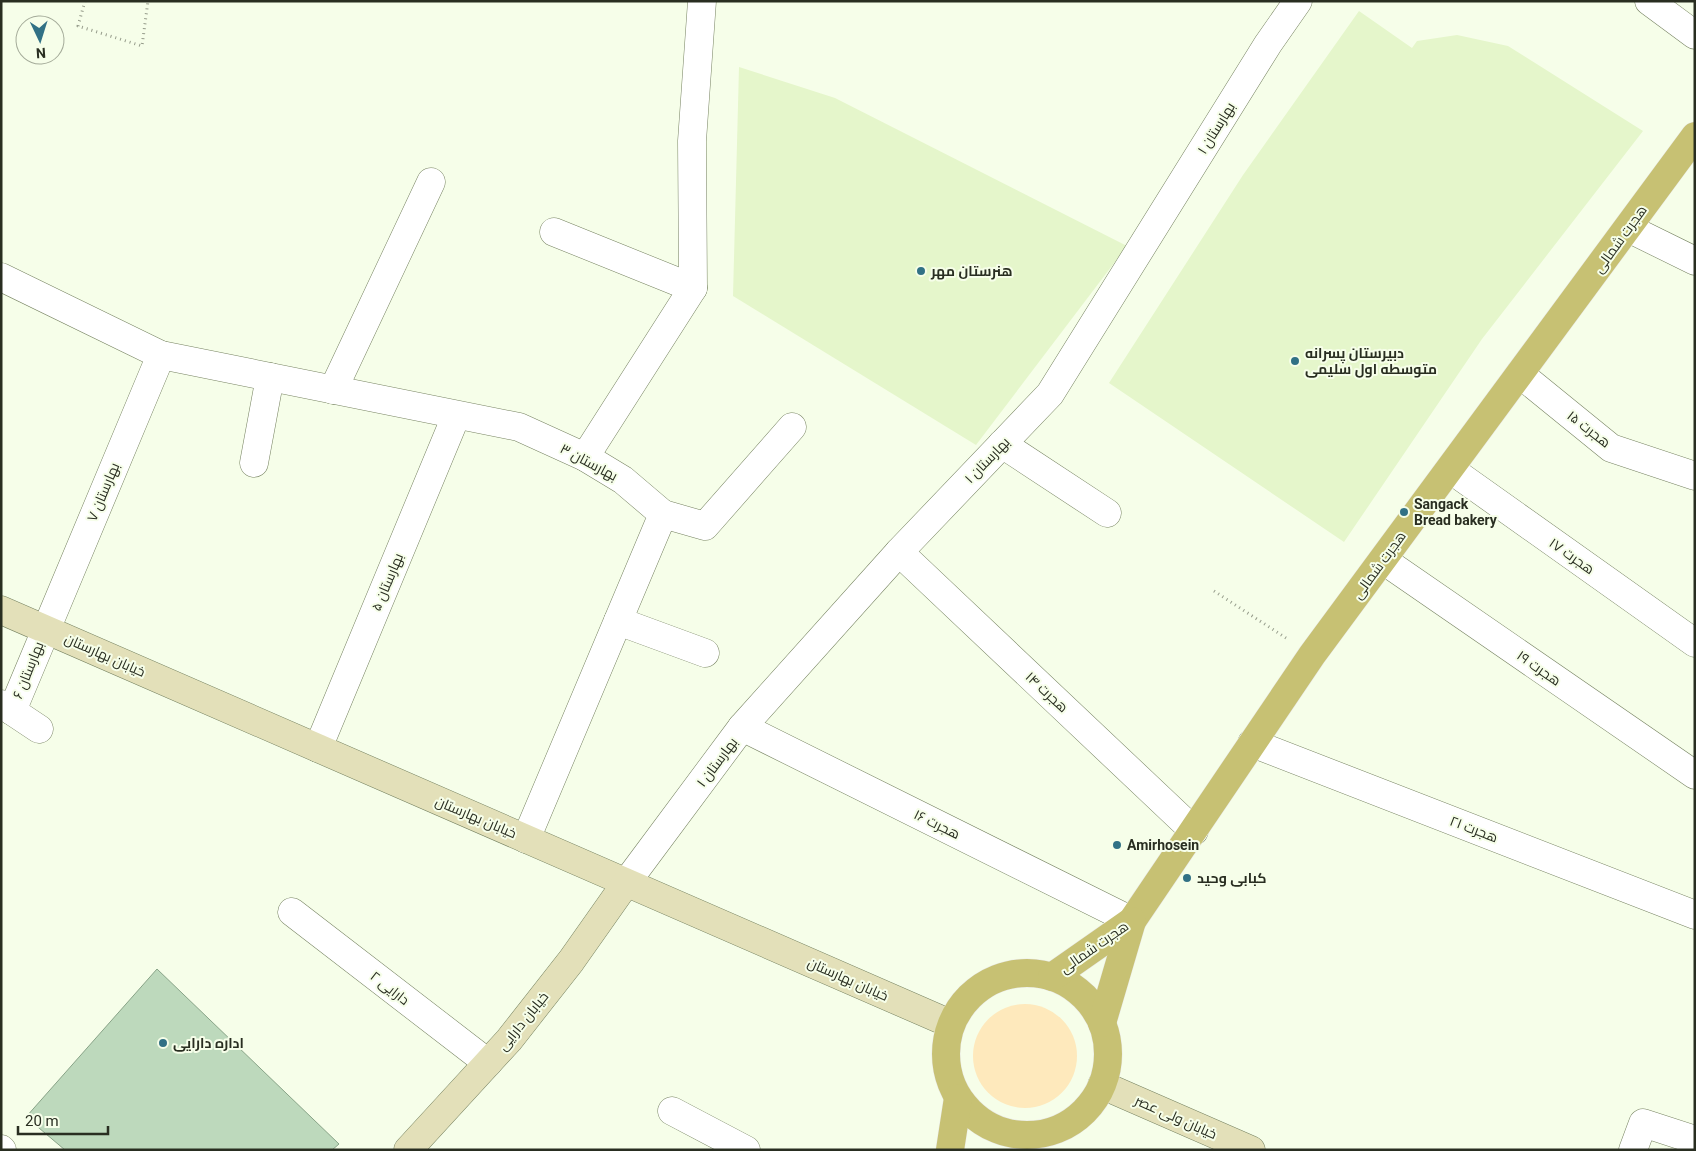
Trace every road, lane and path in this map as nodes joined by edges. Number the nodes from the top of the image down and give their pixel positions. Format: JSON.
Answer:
{"nodes":[{"id":1,"x":85,"y":1,"type":"edge"},
{"id":2,"x":148,"y":1,"type":"edge"},
{"id":3,"x":702,"y":1,"type":"edge"},
{"id":4,"x":1298,"y":1,"type":"edge"},
{"id":5,"x":1649,"y":1,"type":"edge"},
{"id":6,"x":1695,"y":35,"type":"edge"},
{"id":7,"x":1695,"y":136,"type":"edge"},
{"id":8,"x":431,"y":182,"type":"dead end"},
{"id":9,"x":1628,"y":228,"type":"junction"},
{"id":10,"x":554,"y":232,"type":"dead end"},
{"id":11,"x":1695,"y":261,"type":"edge"},
{"id":12,"x":1,"y":277,"type":"edge"},
{"id":13,"x":693,"y":288,"type":"junction"},
{"id":14,"x":161,"y":356,"type":"junction"},
{"id":15,"x":1520,"y":374,"type":"junction"},
{"id":16,"x":270,"y":377,"type":"junction"},
{"id":17,"x":333,"y":390,"type":"junction"},
{"id":18,"x":456,"y":416,"type":"junction"},
{"id":19,"x":792,"y":426,"type":"dead end"},
{"id":20,"x":1002,"y":444,"type":"junction"},
{"id":21,"x":585,"y":458,"type":"junction"},
{"id":22,"x":254,"y":463,"type":"dead end"},
{"id":23,"x":1450,"y":469,"type":"junction"},
{"id":24,"x":1695,"y":476,"type":"edge"},
{"id":25,"x":1107,"y":513,"type":"dead end"},
{"id":26,"x":663,"y":514,"type":"junction"},
{"id":27,"x":899,"y":552,"type":"junction"},
{"id":28,"x":1383,"y":560,"type":"junction"},
{"id":29,"x":1214,"y":590,"type":"dead end"},
{"id":30,"x":1,"y":610,"type":"edge"},
{"id":31,"x":618,"y":621,"type":"junction"},
{"id":32,"x":45,"y":629,"type":"junction"},
{"id":33,"x":1695,"y":643,"type":"edge"},
{"id":34,"x":705,"y":653,"type":"dead end"},
{"id":35,"x":1312,"y":656,"type":"junction"},
{"id":36,"x":7,"y":707,"type":"edge"},
{"id":37,"x":742,"y":727,"type":"junction"},
{"id":38,"x":40,"y":728,"type":"dead end"},
{"id":39,"x":1252,"y":743,"type":"junction"},
{"id":40,"x":318,"y":748,"type":"junction"},
{"id":41,"x":1695,"y":775,"type":"edge"},
{"id":42,"x":1194,"y":831,"type":"junction"},
{"id":43,"x":526,"y":839,"type":"junction"},
{"id":44,"x":626,"y":882,"type":"junction"},
{"id":45,"x":292,"y":912,"type":"dead end"},
{"id":46,"x":1695,"y":915,"type":"edge"},
{"id":47,"x":1132,"y":921,"type":"junction"},
{"id":48,"x":1052,"y":977,"type":"junction"},
{"id":49,"x":1102,"y":1023,"type":"junction"},
{"id":50,"x":951,"y":1024,"type":"junction"},
{"id":51,"x":488,"y":1063,"type":"junction"},
{"id":52,"x":1102,"y":1085,"type":"junction"},
{"id":53,"x":958,"y":1098,"type":"junction"},
{"id":54,"x":672,"y":1111,"type":"dead end"},
{"id":55,"x":1695,"y":1140,"type":"edge"},
{"id":56,"x":1043,"y":1141,"type":"edge"},
{"id":57,"x":408,"y":1150,"type":"edge"},
{"id":58,"x":746,"y":1150,"type":"edge"},
{"id":59,"x":950,"y":1150,"type":"edge"},
{"id":60,"x":1250,"y":1150,"type":"edge"},
{"id":61,"x":1633,"y":1150,"type":"edge"}],
"edges":[{"from":1,"to":2,"type":"path"},
{"from":3,"to":13,"type":"street"},
{"from":4,"to":20,"type":"street","name":"بهارستان ۱"},
{"from":5,"to":6,"type":"street"},
{"from":7,"to":9,"type":"main road","name":"هجرت شمالی"},
{"from":8,"to":17,"type":"street"},
{"from":9,"to":11,"type":"street"},
{"from":9,"to":15,"type":"main road","name":"هجرت شمالی"},
{"from":10,"to":13,"type":"street"},
{"from":12,"to":14,"type":"street","name":"بهارستان ۳"},
{"from":13,"to":21,"type":"street"},
{"from":14,"to":16,"type":"street","name":"بهارستان ۳"},
{"from":14,"to":32,"type":"street","name":"بهارستان ۷"},
{"from":15,"to":23,"type":"main road","name":"هجرت شمالی"},
{"from":15,"to":24,"type":"street","name":"هجرت ۱۵"},
{"from":16,"to":17,"type":"street","name":"بهارستان ۳"},
{"from":16,"to":22,"type":"street"},
{"from":17,"to":18,"type":"street","name":"بهارستان ۳"},
{"from":18,"to":21,"type":"street","name":"بهارستان ۳"},
{"from":18,"to":40,"type":"street","name":"بهارستان ۵"},
{"from":19,"to":26,"type":"street"},
{"from":20,"to":25,"type":"street"},
{"from":20,"to":27,"type":"street","name":"بهارستان ۱"},
{"from":21,"to":26,"type":"street","name":"بهارستان ۳"},
{"from":23,"to":28,"type":"main road","name":"هجرت شمالی"},
{"from":23,"to":33,"type":"street","name":"هجرت ۱۷"},
{"from":26,"to":31,"type":"street"},
{"from":27,"to":37,"type":"street","name":"بهارستان ۱"},
{"from":27,"to":42,"type":"street","name":"هجرت ۱۴"},
{"from":28,"to":35,"type":"main road","name":"هجرت شمالی"},
{"from":28,"to":41,"type":"street","name":"هجرت ۱۹"},
{"from":29,"to":35,"type":"path"},
{"from":30,"to":32,"type":"main road","name":"خیابان بهارستان"},
{"from":31,"to":34,"type":"street"},
{"from":31,"to":43,"type":"street"},
{"from":32,"to":36,"type":"street","name":"بهارستان ۶"},
{"from":32,"to":40,"type":"main road","name":"خیابان بهارستان"},
{"from":35,"to":39,"type":"main road","name":"هجرت شمالی"},
{"from":36,"to":38,"type":"street","name":"بهارستان ۶"},
{"from":37,"to":44,"type":"street","name":"بهارستان ۱"},
{"from":37,"to":47,"type":"street","name":"هجرت ۱۶"},
{"from":39,"to":42,"type":"main road","name":"هجرت شمالی"},
{"from":39,"to":46,"type":"street","name":"هجرت ۲۱"},
{"from":40,"to":43,"type":"main road","name":"خیابان بهارستان"},
{"from":42,"to":47,"type":"main road","name":"هجرت شمالی"},
{"from":43,"to":44,"type":"main road","name":"خیابان بهارستان"},
{"from":44,"to":50,"type":"main road","name":"خیابان بهارستان"},
{"from":44,"to":51,"type":"main road","name":"خیابان دارایی"},
{"from":45,"to":51,"type":"street","name":"دارایی ۲"},
{"from":47,"to":48,"type":"main road","name":"هجرت شمالی"},
{"from":47,"to":49,"type":"main road"},
{"from":48,"to":49,"type":"main road"},
{"from":48,"to":50,"type":"main road"},
{"from":49,"to":52,"type":"main road"},
{"from":50,"to":53,"type":"main road"},
{"from":51,"to":57,"type":"main road","name":"خیابان دارایی"},
{"from":52,"to":56,"type":"main road"},
{"from":52,"to":60,"type":"main road","name":"خیابان ولی عصر"},
{"from":53,"to":56,"type":"main road"},
{"from":53,"to":59,"type":"main road"},
{"from":54,"to":58,"type":"street"},
{"from":55,"to":61,"type":"street"}]}
